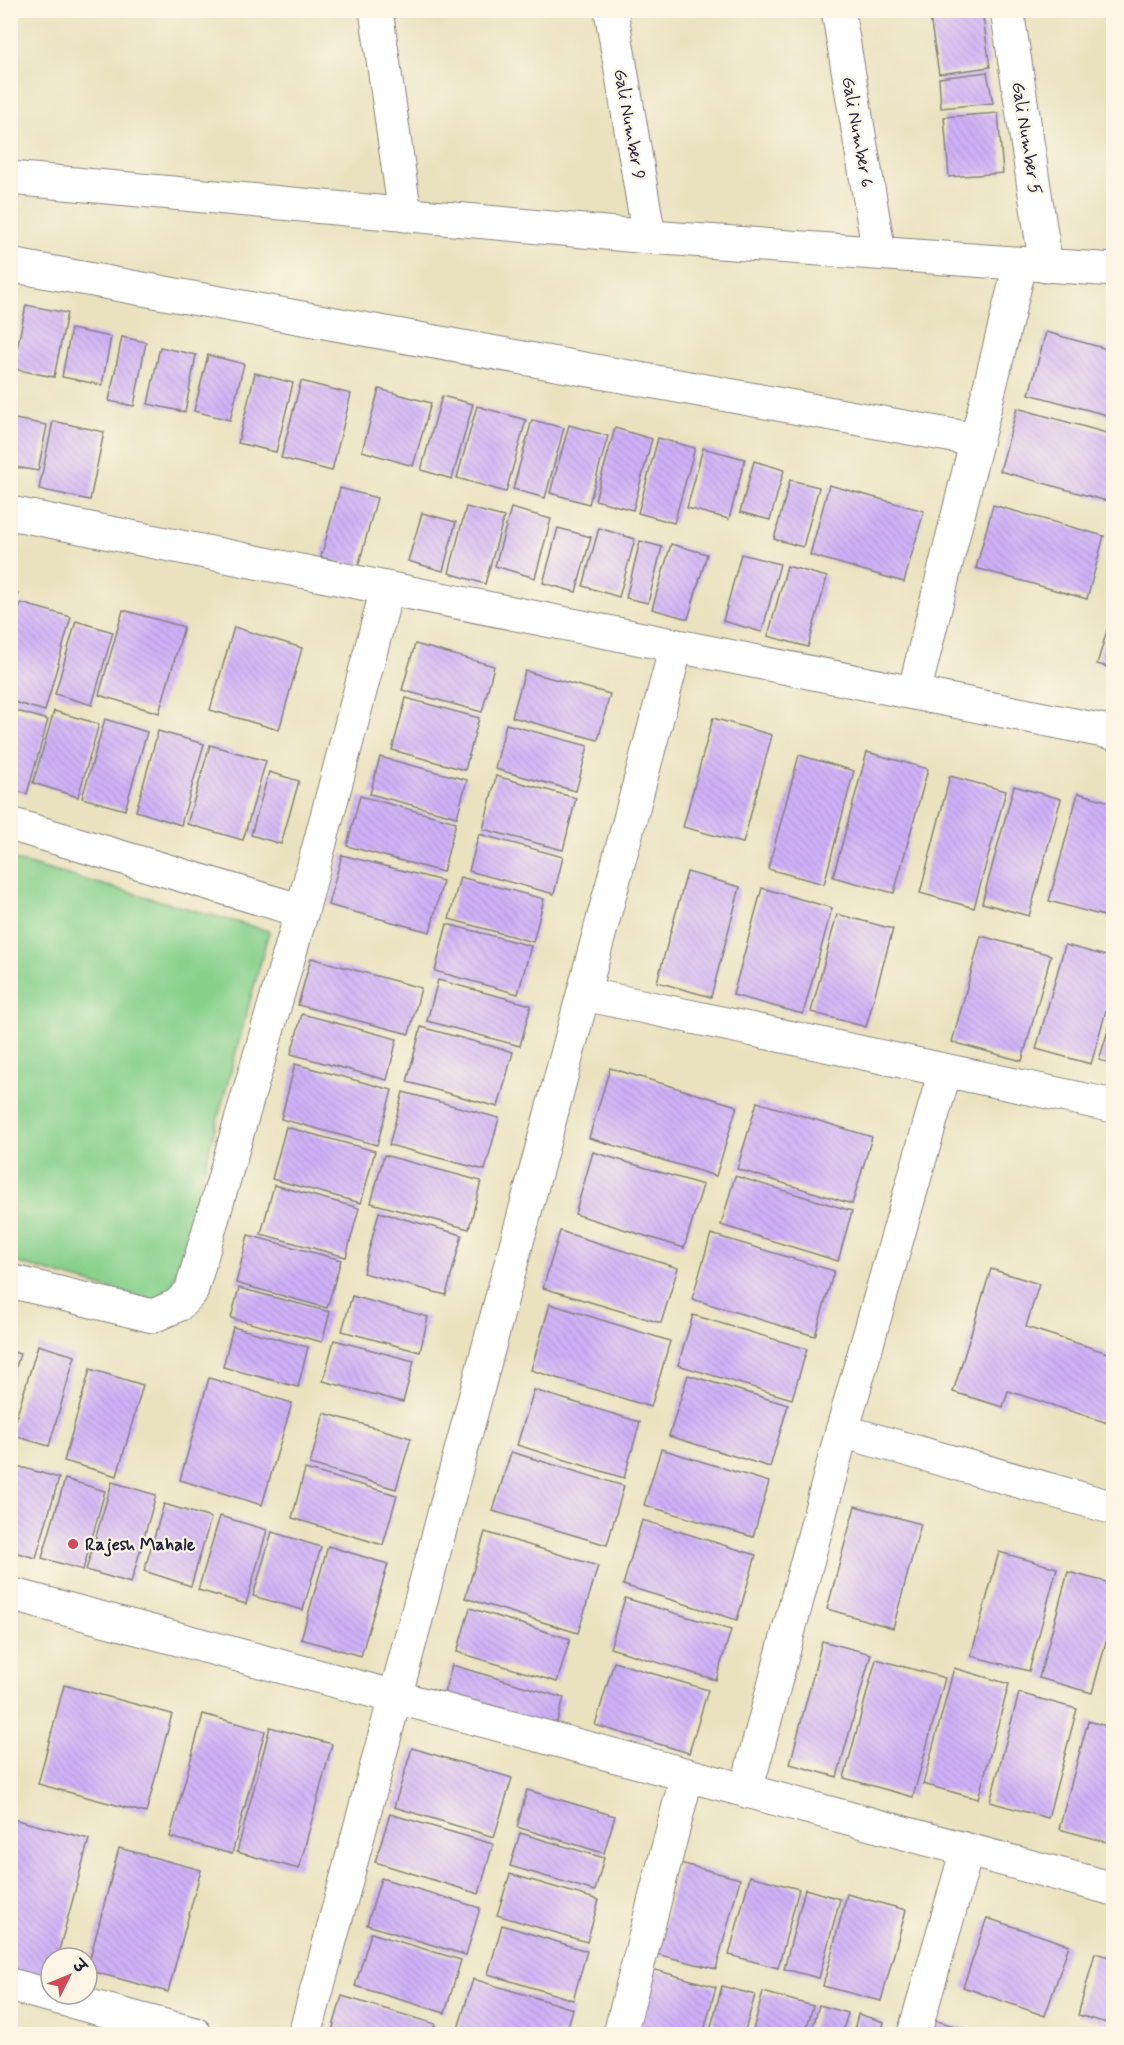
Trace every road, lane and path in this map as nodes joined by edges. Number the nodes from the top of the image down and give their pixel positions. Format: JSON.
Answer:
{"nodes":[{"id":1,"x":376,"y":10,"type":"edge"},
{"id":2,"x":611,"y":10,"type":"edge"},
{"id":3,"x":838,"y":10,"type":"edge"},
{"id":4,"x":1007,"y":10,"type":"edge"},
{"id":5,"x":10,"y":178,"type":"edge"},
{"id":6,"x":405,"y":215,"type":"junction"},
{"id":7,"x":650,"y":237,"type":"junction"},
{"id":8,"x":879,"y":253,"type":"junction"},
{"id":9,"x":10,"y":265,"type":"edge"},
{"id":10,"x":1033,"y":265,"type":"junction"},
{"id":11,"x":1113,"y":270,"type":"edge"},
{"id":12,"x":976,"y":441,"type":"junction"},
{"id":13,"x":10,"y":513,"type":"edge"},
{"id":14,"x":387,"y":589,"type":"junction"},
{"id":15,"x":676,"y":647,"type":"junction"},
{"id":16,"x":914,"y":693,"type":"junction"},
{"id":17,"x":1113,"y":734,"type":"edge"},
{"id":18,"x":10,"y":824,"type":"edge"},
{"id":19,"x":302,"y":911,"type":"junction"},
{"id":20,"x":584,"y":994,"type":"junction"},
{"id":21,"x":945,"y":1071,"type":"junction"},
{"id":22,"x":1113,"y":1106,"type":"edge"},
{"id":23,"x":10,"y":1281,"type":"edge"},
{"id":24,"x":842,"y":1431,"type":"junction"},
{"id":25,"x":1113,"y":1508,"type":"edge"},
{"id":26,"x":10,"y":1594,"type":"edge"},
{"id":27,"x":395,"y":1697,"type":"junction"},
{"id":28,"x":687,"y":1775,"type":"junction"},
{"id":29,"x":746,"y":1791,"type":"junction"},
{"id":30,"x":967,"y":1850,"type":"junction"},
{"id":31,"x":1113,"y":1889,"type":"edge"},
{"id":32,"x":10,"y":1985,"type":"edge"},
{"id":33,"x":195,"y":2034,"type":"edge"},
{"id":34,"x":305,"y":2034,"type":"edge"},
{"id":35,"x":620,"y":2034,"type":"edge"},
{"id":36,"x":914,"y":2034,"type":"edge"}],
"edges":[{"from":1,"to":6,"type":"street"},
{"from":2,"to":7,"type":"street","name":"Gali Number 9"},
{"from":3,"to":8,"type":"street","name":"Gali Number 6"},
{"from":4,"to":10,"type":"street","name":"Gali Number 5"},
{"from":5,"to":6,"type":"street"},
{"from":6,"to":7,"type":"street"},
{"from":7,"to":8,"type":"street"},
{"from":8,"to":10,"type":"street"},
{"from":9,"to":12,"type":"street"},
{"from":10,"to":11,"type":"street"},
{"from":10,"to":12,"type":"street"},
{"from":12,"to":16,"type":"street"},
{"from":13,"to":14,"type":"street"},
{"from":14,"to":15,"type":"street"},
{"from":14,"to":19,"type":"street"},
{"from":15,"to":16,"type":"street"},
{"from":15,"to":20,"type":"street"},
{"from":16,"to":17,"type":"street"},
{"from":18,"to":19,"type":"street"},
{"from":19,"to":23,"type":"street"},
{"from":20,"to":21,"type":"street"},
{"from":20,"to":27,"type":"street"},
{"from":21,"to":22,"type":"street"},
{"from":21,"to":24,"type":"street"},
{"from":24,"to":25,"type":"street"},
{"from":24,"to":29,"type":"street"},
{"from":26,"to":27,"type":"street"},
{"from":27,"to":28,"type":"street"},
{"from":27,"to":34,"type":"street"},
{"from":28,"to":29,"type":"street"},
{"from":28,"to":35,"type":"street"},
{"from":29,"to":30,"type":"street"},
{"from":30,"to":31,"type":"street"},
{"from":30,"to":36,"type":"street"},
{"from":32,"to":33,"type":"street"}]}
